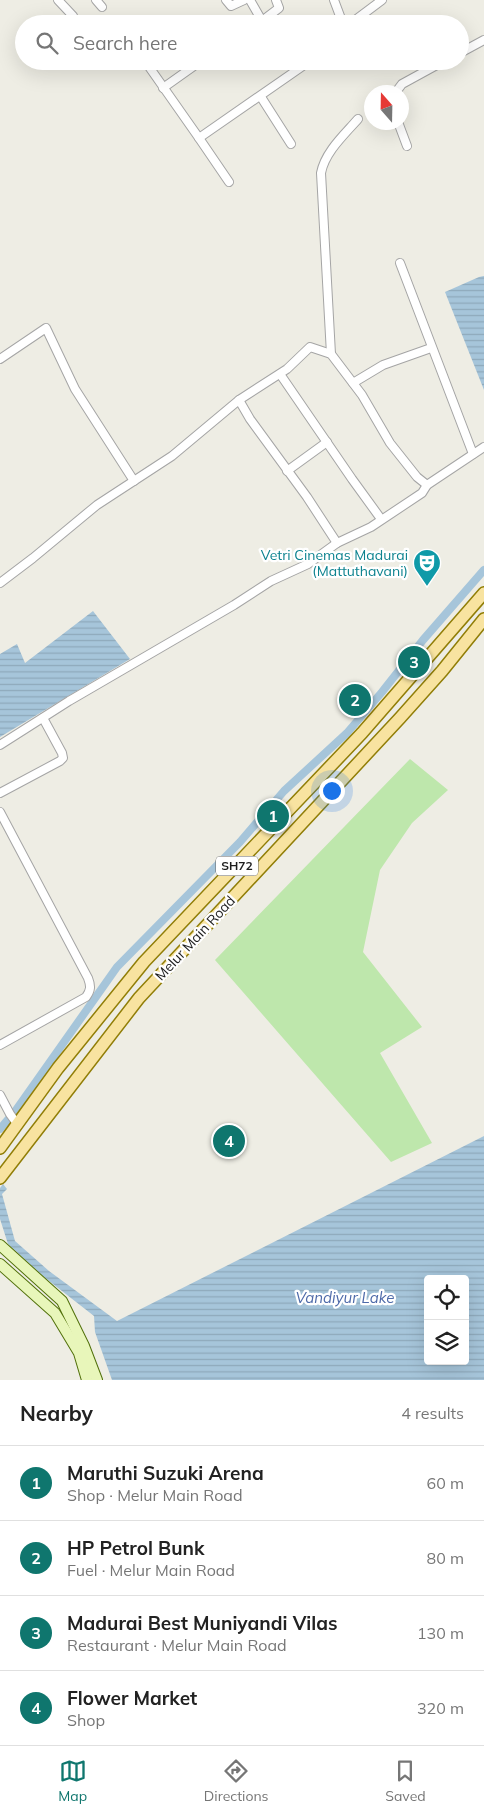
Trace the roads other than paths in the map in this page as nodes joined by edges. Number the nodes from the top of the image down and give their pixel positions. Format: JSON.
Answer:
{"nodes":[{"id":1,"x":58,"y":0,"type":"edge"},
{"id":2,"x":226,"y":0,"type":"edge"},
{"id":3,"x":244,"y":0,"type":"edge"},
{"id":4,"x":250,"y":0,"type":"edge"},
{"id":5,"x":276,"y":0,"type":"edge"},
{"id":6,"x":334,"y":0,"type":"edge"},
{"id":7,"x":382,"y":0,"type":"edge"},
{"id":8,"x":72,"y":15,"type":"edge"},
{"id":9,"x":257,"y":15,"type":"edge"},
{"id":10,"x":270,"y":15,"type":"edge"},
{"id":11,"x":341,"y":15,"type":"edge"},
{"id":12,"x":362,"y":15,"type":"edge"},
{"id":13,"x":484,"y":40,"type":"edge"},
{"id":14,"x":469,"y":48,"type":"edge"},
{"id":15,"x":151,"y":70,"type":"edge"},
{"id":16,"x":188,"y":70,"type":"edge"},
{"id":17,"x":298,"y":70,"type":"edge"},
{"id":18,"x":428,"y":70,"type":"edge"},
{"id":19,"x":401,"y":85,"type":"edge"},
{"id":20,"x":163,"y":88,"type":"junction"},
{"id":21,"x":260,"y":97,"type":"junction"},
{"id":22,"x":358,"y":119,"type":"dead end"},
{"id":23,"x":401,"y":130,"type":"edge"},
{"id":24,"x":199,"y":138,"type":"junction"},
{"id":25,"x":291,"y":144,"type":"dead end"},
{"id":26,"x":408,"y":146,"type":"dead end"},
{"id":27,"x":229,"y":182,"type":"dead end"},
{"id":28,"x":400,"y":263,"type":"dead end"},
{"id":29,"x":432,"y":348,"type":"junction"},
{"id":30,"x":331,"y":354,"type":"junction"},
{"id":31,"x":0,"y":359,"type":"edge"},
{"id":32,"x":280,"y":374,"type":"junction"},
{"id":33,"x":353,"y":383,"type":"junction"},
{"id":34,"x":239,"y":400,"type":"junction"},
{"id":35,"x":327,"y":442,"type":"junction"},
{"id":36,"x":484,"y":447,"type":"edge"},
{"id":37,"x":473,"y":454,"type":"junction"},
{"id":38,"x":287,"y":471,"type":"junction"},
{"id":39,"x":134,"y":482,"type":"junction"},
{"id":40,"x":427,"y":485,"type":"junction"},
{"id":41,"x":381,"y":519,"type":"junction"},
{"id":42,"x":337,"y":543,"type":"junction"},
{"id":43,"x":0,"y":583,"type":"edge"},
{"id":44,"x":484,"y":593,"type":"edge"},
{"id":45,"x":484,"y":618,"type":"edge"},
{"id":46,"x":43,"y":718,"type":"junction"},
{"id":47,"x":0,"y":745,"type":"edge"},
{"id":48,"x":0,"y":793,"type":"edge"},
{"id":49,"x":0,"y":812,"type":"edge"},
{"id":50,"x":0,"y":1046,"type":"edge"},
{"id":51,"x":0,"y":1095,"type":"edge"},
{"id":52,"x":18,"y":1125,"type":"junction"},
{"id":53,"x":0,"y":1148,"type":"edge"},
{"id":54,"x":0,"y":1178,"type":"edge"},
{"id":55,"x":0,"y":1245,"type":"edge"},
{"id":56,"x":0,"y":1264,"type":"edge"},
{"id":57,"x":87,"y":1380,"type":"edge"},
{"id":58,"x":97,"y":1380,"type":"edge"}],
"edges":[{"from":1,"to":8,"type":"street"},
{"from":2,"to":3,"type":"street"},
{"from":4,"to":9,"type":"street"},
{"from":5,"to":10,"type":"street"},
{"from":6,"to":11,"type":"street"},
{"from":7,"to":12,"type":"street"},
{"from":13,"to":14,"type":"street"},
{"from":15,"to":20,"type":"street"},
{"from":16,"to":20,"type":"street"},
{"from":17,"to":21,"type":"street"},
{"from":18,"to":19,"type":"street"},
{"from":20,"to":24,"type":"street"},
{"from":21,"to":24,"type":"street"},
{"from":21,"to":25,"type":"street"},
{"from":22,"to":30,"type":"street"},
{"from":23,"to":26,"type":"street"},
{"from":24,"to":27,"type":"street"},
{"from":28,"to":29,"type":"street"},
{"from":29,"to":33,"type":"street"},
{"from":29,"to":37,"type":"street"},
{"from":30,"to":32,"type":"street"},
{"from":30,"to":33,"type":"street"},
{"from":31,"to":39,"type":"street"},
{"from":32,"to":34,"type":"street"},
{"from":32,"to":35,"type":"street"},
{"from":33,"to":40,"type":"street"},
{"from":34,"to":38,"type":"street"},
{"from":34,"to":39,"type":"street"},
{"from":35,"to":38,"type":"street"},
{"from":35,"to":41,"type":"street"},
{"from":36,"to":37,"type":"street"},
{"from":37,"to":40,"type":"street"},
{"from":38,"to":42,"type":"street"},
{"from":39,"to":43,"type":"street"},
{"from":40,"to":41,"type":"street"},
{"from":41,"to":42,"type":"street"},
{"from":42,"to":46,"type":"street"},
{"from":44,"to":52,"type":"main road","name":"Melur Main Road","number":"SH72"},
{"from":45,"to":54,"type":"main road","name":"Melur Main Road","number":"SH72"},
{"from":46,"to":47,"type":"street"},
{"from":46,"to":48,"type":"street"},
{"from":49,"to":50,"type":"street"},
{"from":51,"to":52,"type":"street"},
{"from":52,"to":53,"type":"main road","name":"Melur Main Road","number":"SH72"},
{"from":55,"to":58,"type":"main road"},
{"from":56,"to":57,"type":"main road"}]}
